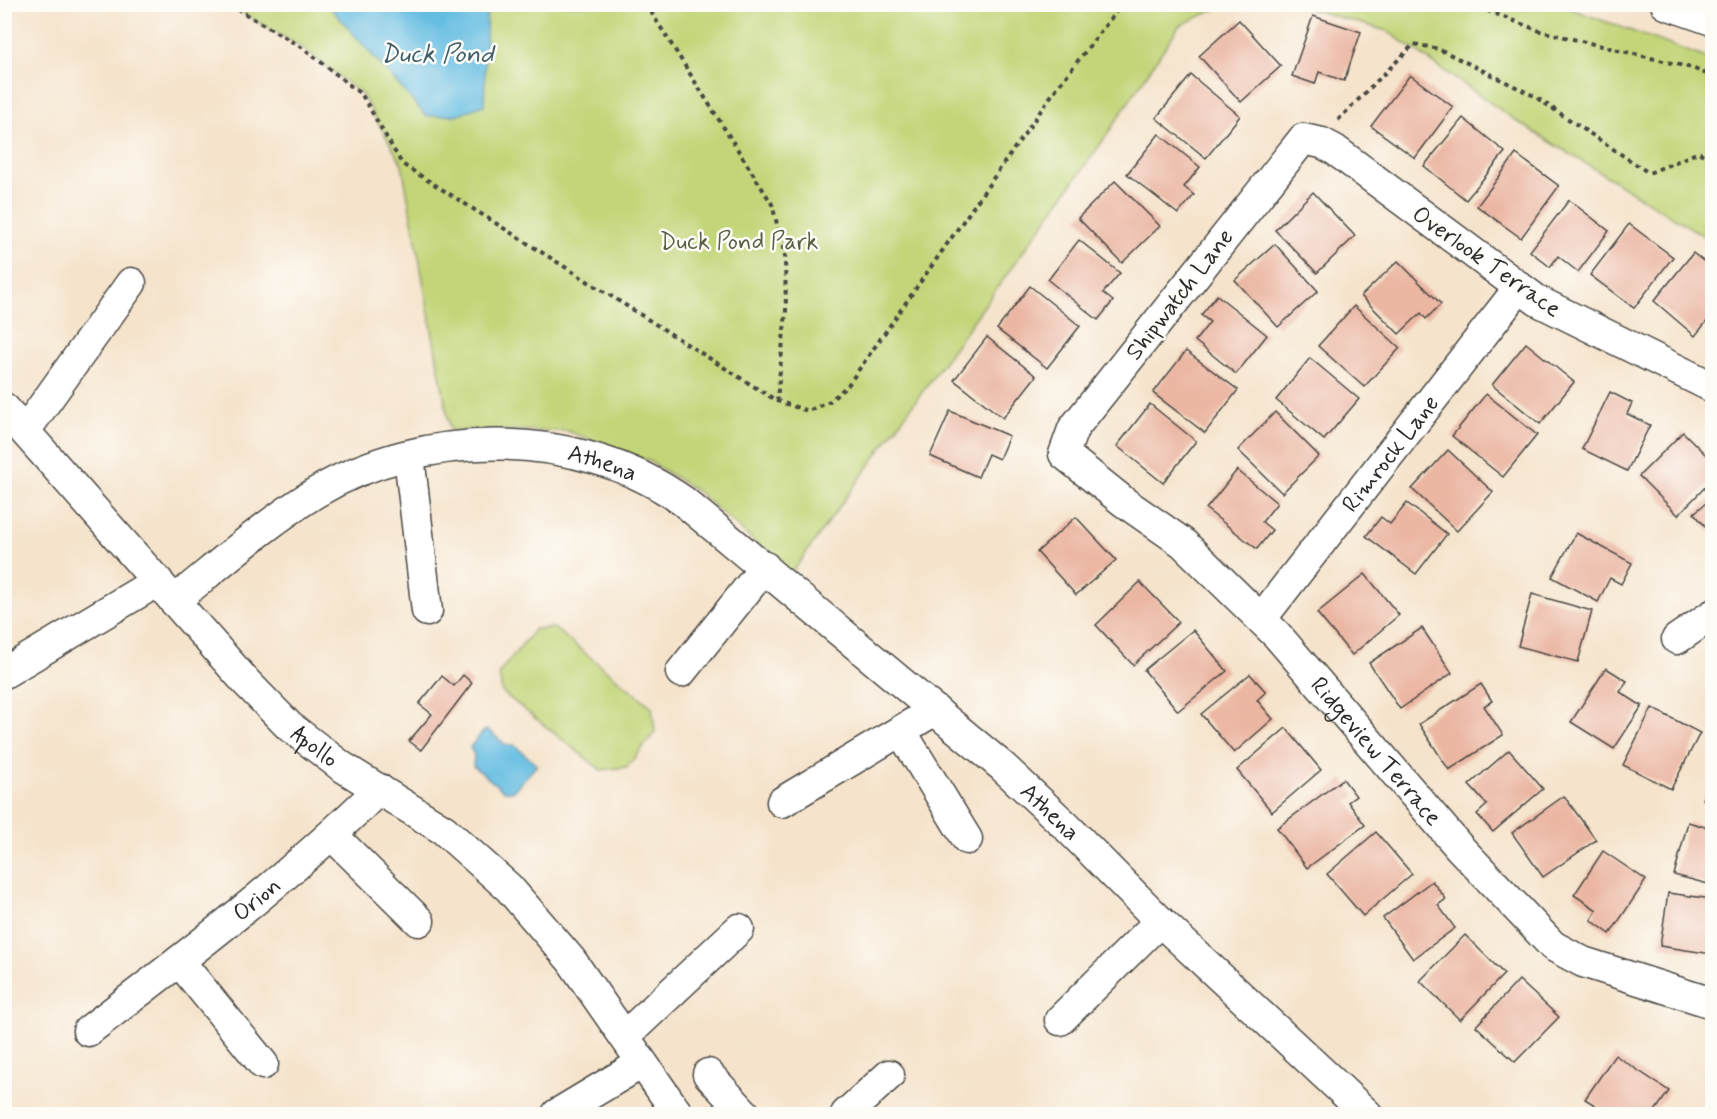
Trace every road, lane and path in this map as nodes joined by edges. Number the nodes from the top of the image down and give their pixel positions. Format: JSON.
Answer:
{"nodes":[{"id":1,"x":229,"y":4,"type":"edge"},
{"id":2,"x":646,"y":4,"type":"edge"},
{"id":3,"x":1122,"y":4,"type":"edge"},
{"id":4,"x":1470,"y":4,"type":"edge"},
{"id":5,"x":1666,"y":4,"type":"edge"},
{"id":6,"x":1713,"y":20,"type":"edge"},
{"id":7,"x":1713,"y":76,"type":"edge"},
{"id":8,"x":1312,"y":141,"type":"junction"},
{"id":9,"x":1713,"y":161,"type":"edge"},
{"id":10,"x":131,"y":282,"type":"dead end"},
{"id":11,"x":1519,"y":288,"type":"junction"},
{"id":12,"x":1713,"y":387,"type":"edge"},
{"id":13,"x":777,"y":401,"type":"junction"},
{"id":14,"x":4,"y":408,"type":"edge"},
{"id":15,"x":25,"y":431,"type":"junction"},
{"id":16,"x":1064,"y":454,"type":"joint"},
{"id":17,"x":409,"y":456,"type":"junction"},
{"id":18,"x":765,"y":567,"type":"junction"},
{"id":19,"x":166,"y":591,"type":"junction"},
{"id":20,"x":427,"y":611,"type":"dead end"},
{"id":21,"x":1713,"y":615,"type":"edge"},
{"id":22,"x":1261,"y":619,"type":"junction"},
{"id":23,"x":1677,"y":639,"type":"dead end"},
{"id":24,"x":4,"y":672,"type":"edge"},
{"id":25,"x":681,"y":672,"type":"dead end"},
{"id":26,"x":935,"y":710,"type":"junction"},
{"id":27,"x":901,"y":731,"type":"junction"},
{"id":28,"x":379,"y":789,"type":"junction"},
{"id":29,"x":782,"y":802,"type":"dead end"},
{"id":30,"x":332,"y":835,"type":"junction"},
{"id":31,"x":967,"y":839,"type":"dead end"},
{"id":32,"x":419,"y":921,"type":"dead end"},
{"id":33,"x":1160,"y":921,"type":"junction"},
{"id":34,"x":739,"y":929,"type":"dead end"},
{"id":35,"x":179,"y":961,"type":"junction"},
{"id":36,"x":1713,"y":1003,"type":"edge"},
{"id":37,"x":1060,"y":1020,"type":"dead end"},
{"id":38,"x":88,"y":1031,"type":"dead end"},
{"id":39,"x":625,"y":1036,"type":"junction"},
{"id":40,"x":642,"y":1063,"type":"junction"},
{"id":41,"x":263,"y":1064,"type":"dead end"},
{"id":42,"x":708,"y":1074,"type":"dead end"},
{"id":43,"x":889,"y":1075,"type":"dead end"},
{"id":44,"x":557,"y":1114,"type":"edge"},
{"id":45,"x":678,"y":1114,"type":"edge"},
{"id":46,"x":745,"y":1114,"type":"edge"},
{"id":47,"x":846,"y":1114,"type":"edge"},
{"id":48,"x":1367,"y":1114,"type":"edge"}],
"edges":[{"from":1,"to":13,"type":"path"},
{"from":2,"to":13,"type":"path"},
{"from":3,"to":13,"type":"path"},
{"from":4,"to":7,"type":"path"},
{"from":5,"to":6,"type":"street"},
{"from":8,"to":9,"type":"path"},
{"from":8,"to":11,"type":"street","name":"Overlook Terrace"},
{"from":8,"to":16,"type":"street","name":"Shipwatch Lane"},
{"from":10,"to":15,"type":"street"},
{"from":11,"to":12,"type":"street","name":"Overlook Terrace"},
{"from":11,"to":22,"type":"street","name":"Rimrock Lane"},
{"from":14,"to":15,"type":"street","name":"Apollo"},
{"from":15,"to":19,"type":"street","name":"Apollo"},
{"from":16,"to":22,"type":"street","name":"Ridgeview Terrace"},
{"from":17,"to":18,"type":"street","name":"Athena"},
{"from":17,"to":19,"type":"street","name":"Athena"},
{"from":17,"to":20,"type":"street"},
{"from":18,"to":25,"type":"street"},
{"from":18,"to":26,"type":"street","name":"Athena"},
{"from":19,"to":24,"type":"street","name":"Athena"},
{"from":19,"to":28,"type":"street","name":"Apollo"},
{"from":21,"to":23,"type":"street"},
{"from":22,"to":36,"type":"street","name":"Ridgeview Terrace"},
{"from":26,"to":27,"type":"street"},
{"from":26,"to":33,"type":"street","name":"Athena"},
{"from":27,"to":29,"type":"street"},
{"from":27,"to":31,"type":"street"},
{"from":28,"to":30,"type":"street","name":"Orion"},
{"from":28,"to":39,"type":"street","name":"Apollo"},
{"from":30,"to":32,"type":"street"},
{"from":30,"to":35,"type":"street","name":"Orion"},
{"from":33,"to":37,"type":"street"},
{"from":33,"to":48,"type":"street","name":"Athena"},
{"from":34,"to":39,"type":"street"},
{"from":35,"to":38,"type":"street","name":"Orion"},
{"from":35,"to":41,"type":"street"},
{"from":39,"to":40,"type":"street","name":"Apollo"},
{"from":40,"to":44,"type":"street"},
{"from":40,"to":45,"type":"street","name":"Apollo"},
{"from":42,"to":46,"type":"street"},
{"from":43,"to":47,"type":"street"}]}
